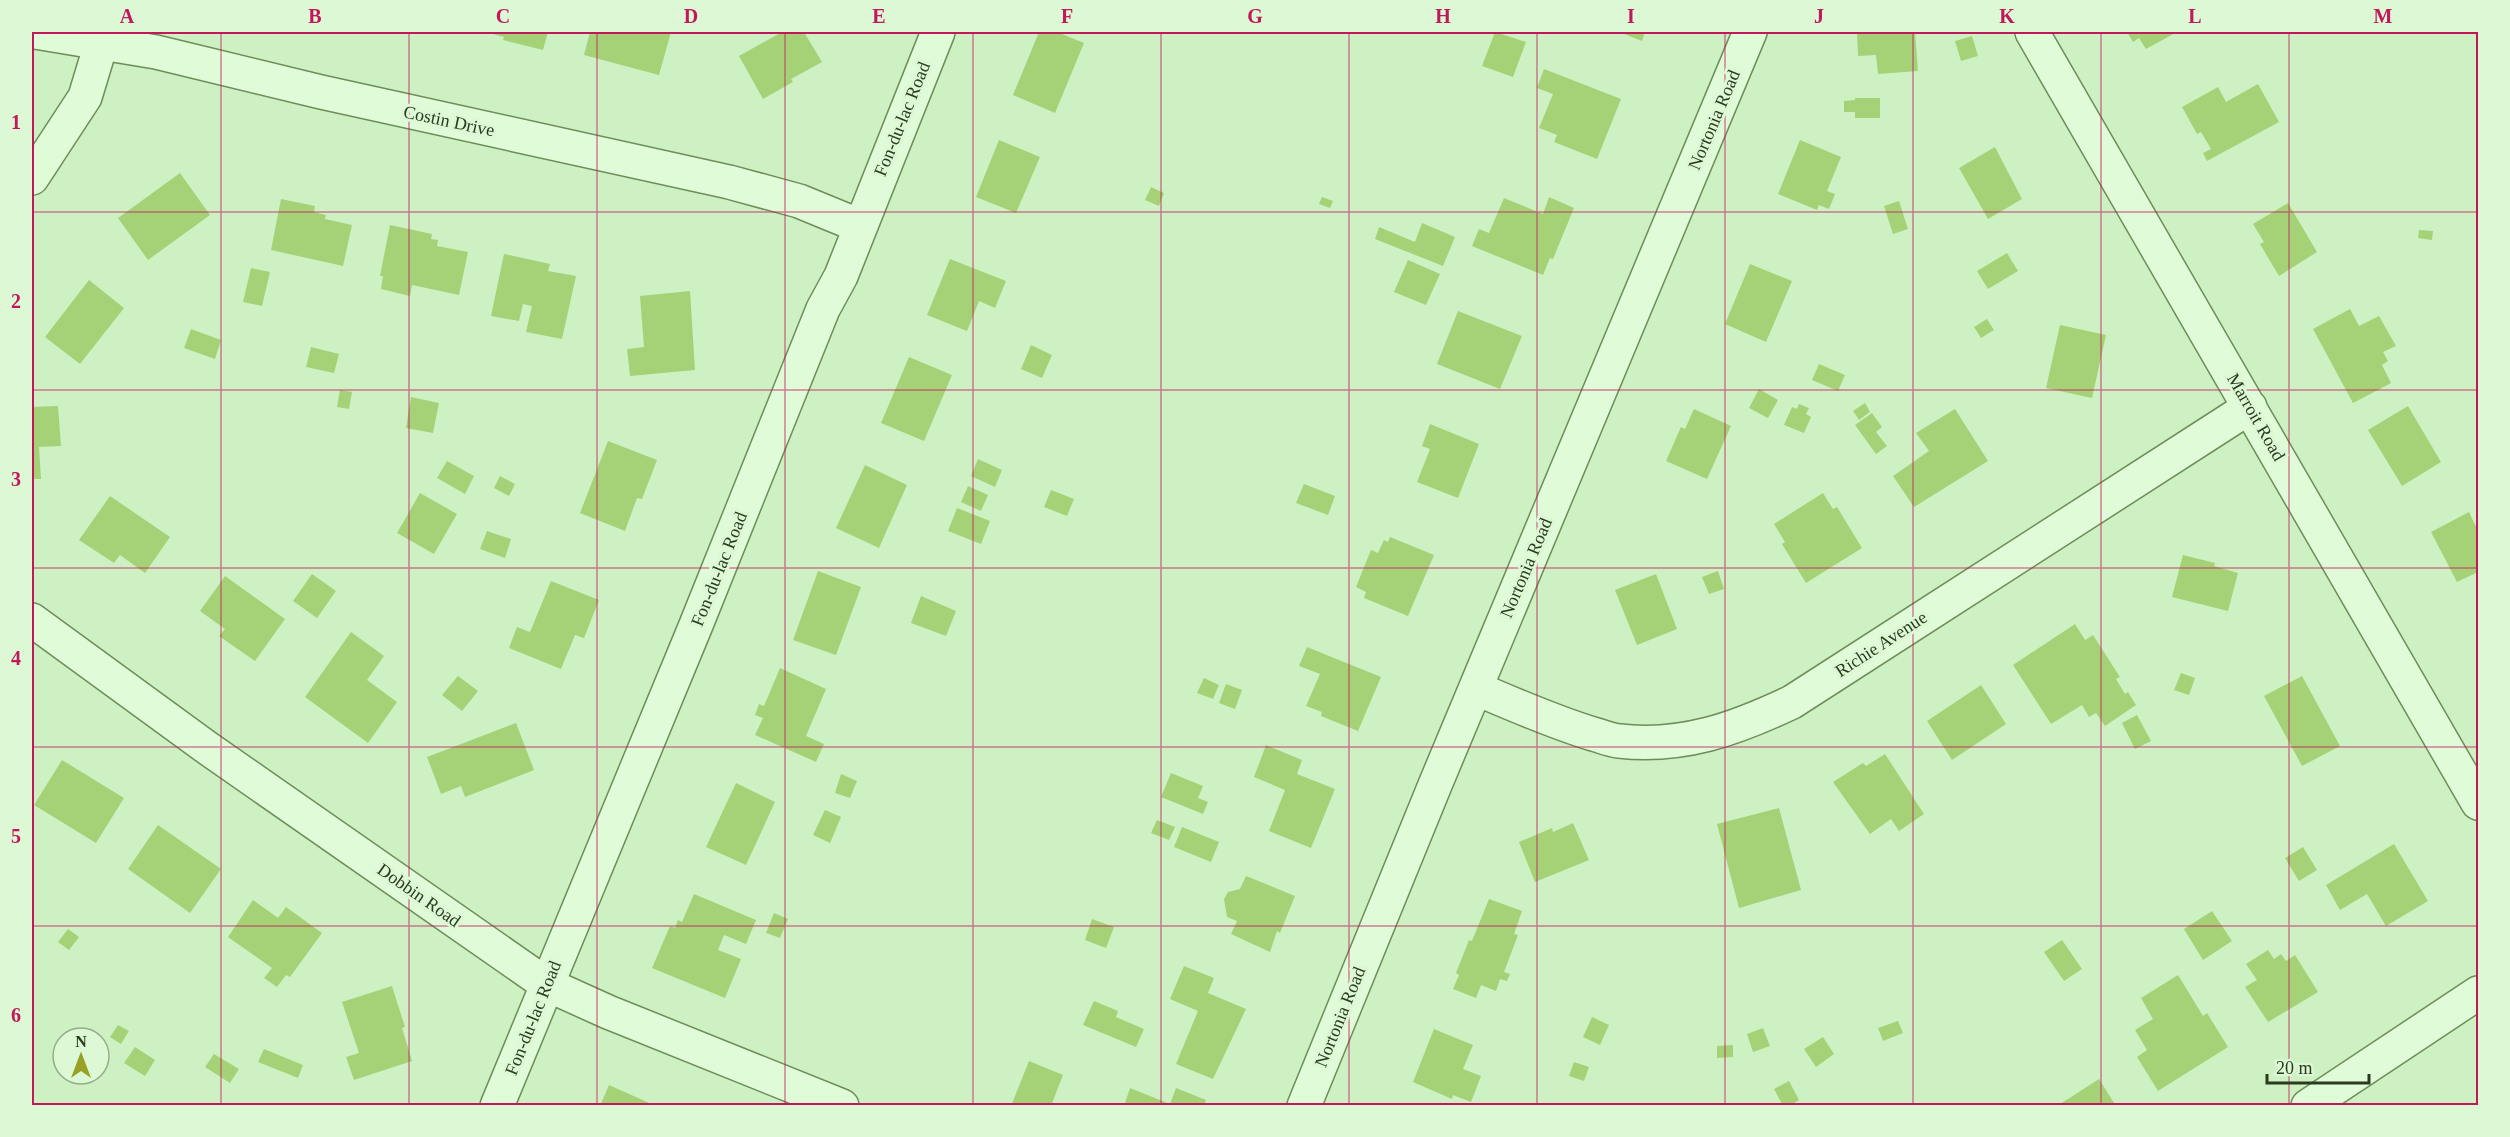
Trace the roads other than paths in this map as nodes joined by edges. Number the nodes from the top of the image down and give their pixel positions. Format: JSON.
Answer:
{"nodes":[{"id":1,"x":35,"y":32,"type":"edge"},
{"id":2,"x":938,"y":32,"type":"edge"},
{"id":3,"x":1750,"y":32,"type":"edge"},
{"id":4,"x":2032,"y":32,"type":"edge"},
{"id":5,"x":101,"y":44,"type":"junction"},
{"id":6,"x":32,"y":178,"type":"edge"},
{"id":7,"x":860,"y":226,"type":"junction"},
{"id":8,"x":2250,"y":406,"type":"junction"},
{"id":9,"x":32,"y":620,"type":"edge"},
{"id":10,"x":1476,"y":689,"type":"junction"},
{"id":11,"x":2478,"y":803,"type":"edge"},
{"id":12,"x":546,"y":984,"type":"junction"},
{"id":13,"x":2478,"y":993,"type":"edge"},
{"id":14,"x":497,"y":1106,"type":"edge"},
{"id":15,"x":842,"y":1106,"type":"edge"},
{"id":16,"x":1304,"y":1106,"type":"edge"},
{"id":17,"x":2308,"y":1106,"type":"edge"}],
"edges":[{"from":1,"to":5,"type":"street","name":"Costin Drive"},
{"from":2,"to":7,"type":"street","name":"Fon-du-lac Road"},
{"from":3,"to":10,"type":"street","name":"Nortonia Road"},
{"from":4,"to":8,"type":"street","name":"Marroit Road"},
{"from":5,"to":6,"type":"street"},
{"from":5,"to":7,"type":"street","name":"Costin Drive"},
{"from":7,"to":12,"type":"street","name":"Fon-du-lac Road"},
{"from":8,"to":10,"type":"street","name":"Richie Avenue"},
{"from":8,"to":11,"type":"street","name":"Marroit Road"},
{"from":9,"to":12,"type":"street","name":"Dobbin Road"},
{"from":10,"to":16,"type":"street","name":"Nortonia Road"},
{"from":12,"to":14,"type":"street","name":"Fon-du-lac Road"},
{"from":12,"to":15,"type":"street","name":"Dobbin Road"},
{"from":13,"to":17,"type":"street"}]}
